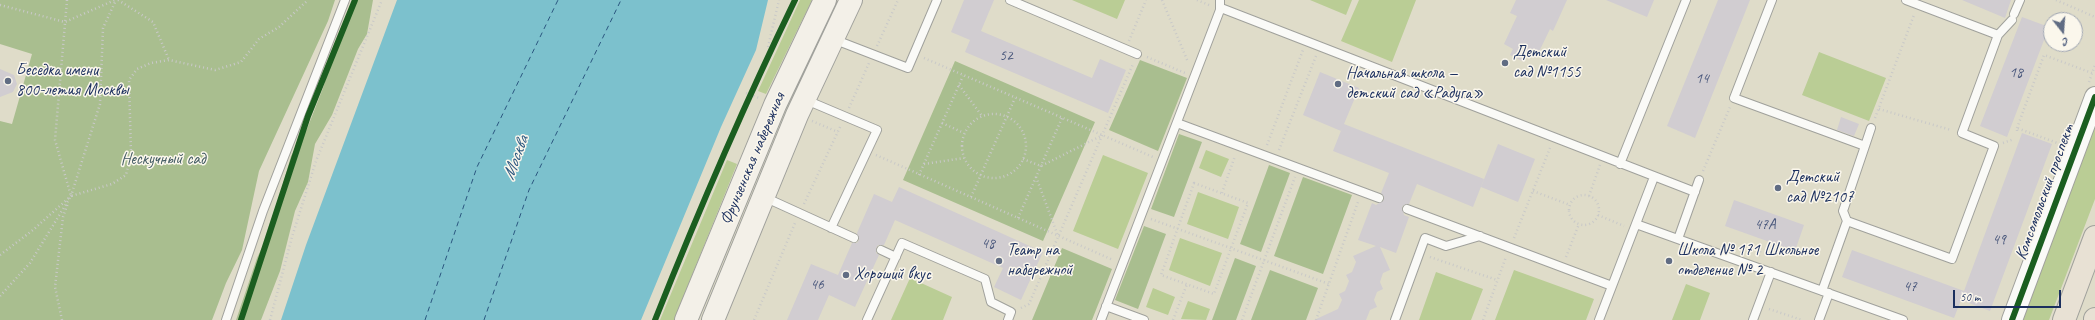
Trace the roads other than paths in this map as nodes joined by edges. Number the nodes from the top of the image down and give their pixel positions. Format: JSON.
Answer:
{"nodes":[{"id":1,"x":345,"y":0,"type":"edge"},
{"id":2,"x":825,"y":0,"type":"edge"},
{"id":3,"x":852,"y":0,"type":"edge"},
{"id":4,"x":937,"y":0,"type":"edge"},
{"id":5,"x":1010,"y":0,"type":"edge"},
{"id":6,"x":1686,"y":0,"type":"edge"},
{"id":7,"x":1772,"y":0,"type":"edge"},
{"id":8,"x":1906,"y":0,"type":"edge"},
{"id":9,"x":2020,"y":0,"type":"edge"},
{"id":10,"x":1221,"y":4,"type":"edge"},
{"id":11,"x":1998,"y":35,"type":"junction"},
{"id":12,"x":832,"y":39,"type":"junction"},
{"id":13,"x":1138,"y":54,"type":"road end"},
{"id":14,"x":2095,"y":97,"type":"edge"},
{"id":15,"x":804,"y":100,"type":"junction"},
{"id":16,"x":1177,"y":123,"type":"junction"},
{"id":17,"x":1872,"y":128,"type":"road end"},
{"id":18,"x":1865,"y":146,"type":"junction"},
{"id":19,"x":1620,"y":164,"type":"junction"},
{"id":20,"x":1654,"y":177,"type":"junction"},
{"id":21,"x":1699,"y":180,"type":"road end"},
{"id":22,"x":1695,"y":192,"type":"junction"},
{"id":23,"x":763,"y":197,"type":"junction"},
{"id":24,"x":1379,"y":198,"type":"dead end"},
{"id":25,"x":1407,"y":209,"type":"dead end"},
{"id":26,"x":1847,"y":221,"type":"junction"},
{"id":27,"x":1635,"y":227,"type":"junction"},
{"id":28,"x":831,"y":228,"type":"junction"},
{"id":29,"x":1480,"y":236,"type":"junction"},
{"id":30,"x":2095,"y":237,"type":"edge"},
{"id":31,"x":854,"y":238,"type":"dead end"},
{"id":32,"x":1678,"y":239,"type":"junction"},
{"id":33,"x":881,"y":250,"type":"dead end"},
{"id":34,"x":896,"y":257,"type":"junction"},
{"id":35,"x":1771,"y":272,"type":"junction"},
{"id":36,"x":1612,"y":286,"type":"junction"},
{"id":37,"x":1825,"y":292,"type":"junction"},
{"id":38,"x":1106,"y":306,"type":"junction"},
{"id":39,"x":1009,"y":316,"type":"edge"},
{"id":40,"x":226,"y":320,"type":"edge"},
{"id":41,"x":686,"y":320,"type":"edge"},
{"id":42,"x":713,"y":320,"type":"edge"},
{"id":43,"x":867,"y":320,"type":"edge"},
{"id":44,"x":1101,"y":320,"type":"edge"},
{"id":45,"x":1144,"y":320,"type":"edge"},
{"id":46,"x":1395,"y":320,"type":"edge"},
{"id":47,"x":1599,"y":320,"type":"edge"},
{"id":48,"x":1753,"y":320,"type":"edge"},
{"id":49,"x":1819,"y":320,"type":"edge"},
{"id":50,"x":1903,"y":320,"type":"edge"},
{"id":51,"x":2012,"y":320,"type":"edge"},
{"id":52,"x":2064,"y":320,"type":"edge"}],
"edges":[{"from":1,"to":40,"type":"lane"},
{"from":2,"to":41,"type":"main road","name":"Фрунзенская набережная"},
{"from":3,"to":12,"type":"main road","name":"Фрунзенская набережная"},
{"from":4,"to":12,"type":"lane"},
{"from":5,"to":13,"type":"lane"},
{"from":6,"to":19,"type":"lane"},
{"from":7,"to":18,"type":"lane"},
{"from":8,"to":11,"type":"lane"},
{"from":9,"to":11,"type":"lane"},
{"from":10,"to":16,"type":"lane"},
{"from":10,"to":19,"type":"lane"},
{"from":11,"to":26,"type":"lane"},
{"from":12,"to":15,"type":"main road","name":"Фрунзенская набережная"},
{"from":14,"to":51,"type":"street","name":"Комсомольский проспект"},
{"from":15,"to":23,"type":"main road","name":"Фрунзенская набережная"},
{"from":15,"to":28,"type":"lane"},
{"from":16,"to":24,"type":"lane"},
{"from":16,"to":38,"type":"lane"},
{"from":17,"to":18,"type":"lane"},
{"from":18,"to":26,"type":"lane"},
{"from":19,"to":20,"type":"lane"},
{"from":20,"to":22,"type":"lane"},
{"from":20,"to":27,"type":"lane"},
{"from":21,"to":22,"type":"lane"},
{"from":22,"to":32,"type":"lane"},
{"from":23,"to":28,"type":"lane"},
{"from":23,"to":42,"type":"main road","name":"Фрунзенская набережная"},
{"from":25,"to":29,"type":"lane"},
{"from":26,"to":37,"type":"lane"},
{"from":27,"to":32,"type":"lane"},
{"from":27,"to":36,"type":"lane"},
{"from":28,"to":31,"type":"lane"},
{"from":29,"to":36,"type":"lane"},
{"from":29,"to":46,"type":"lane"},
{"from":30,"to":52,"type":"main road"},
{"from":32,"to":35,"type":"lane"},
{"from":33,"to":34,"type":"lane"},
{"from":34,"to":39,"type":"lane"},
{"from":34,"to":43,"type":"lane"},
{"from":35,"to":37,"type":"lane"},
{"from":35,"to":48,"type":"lane"},
{"from":36,"to":47,"type":"lane"},
{"from":37,"to":49,"type":"lane"},
{"from":37,"to":50,"type":"lane"},
{"from":38,"to":44,"type":"lane"},
{"from":38,"to":45,"type":"lane"}]}
